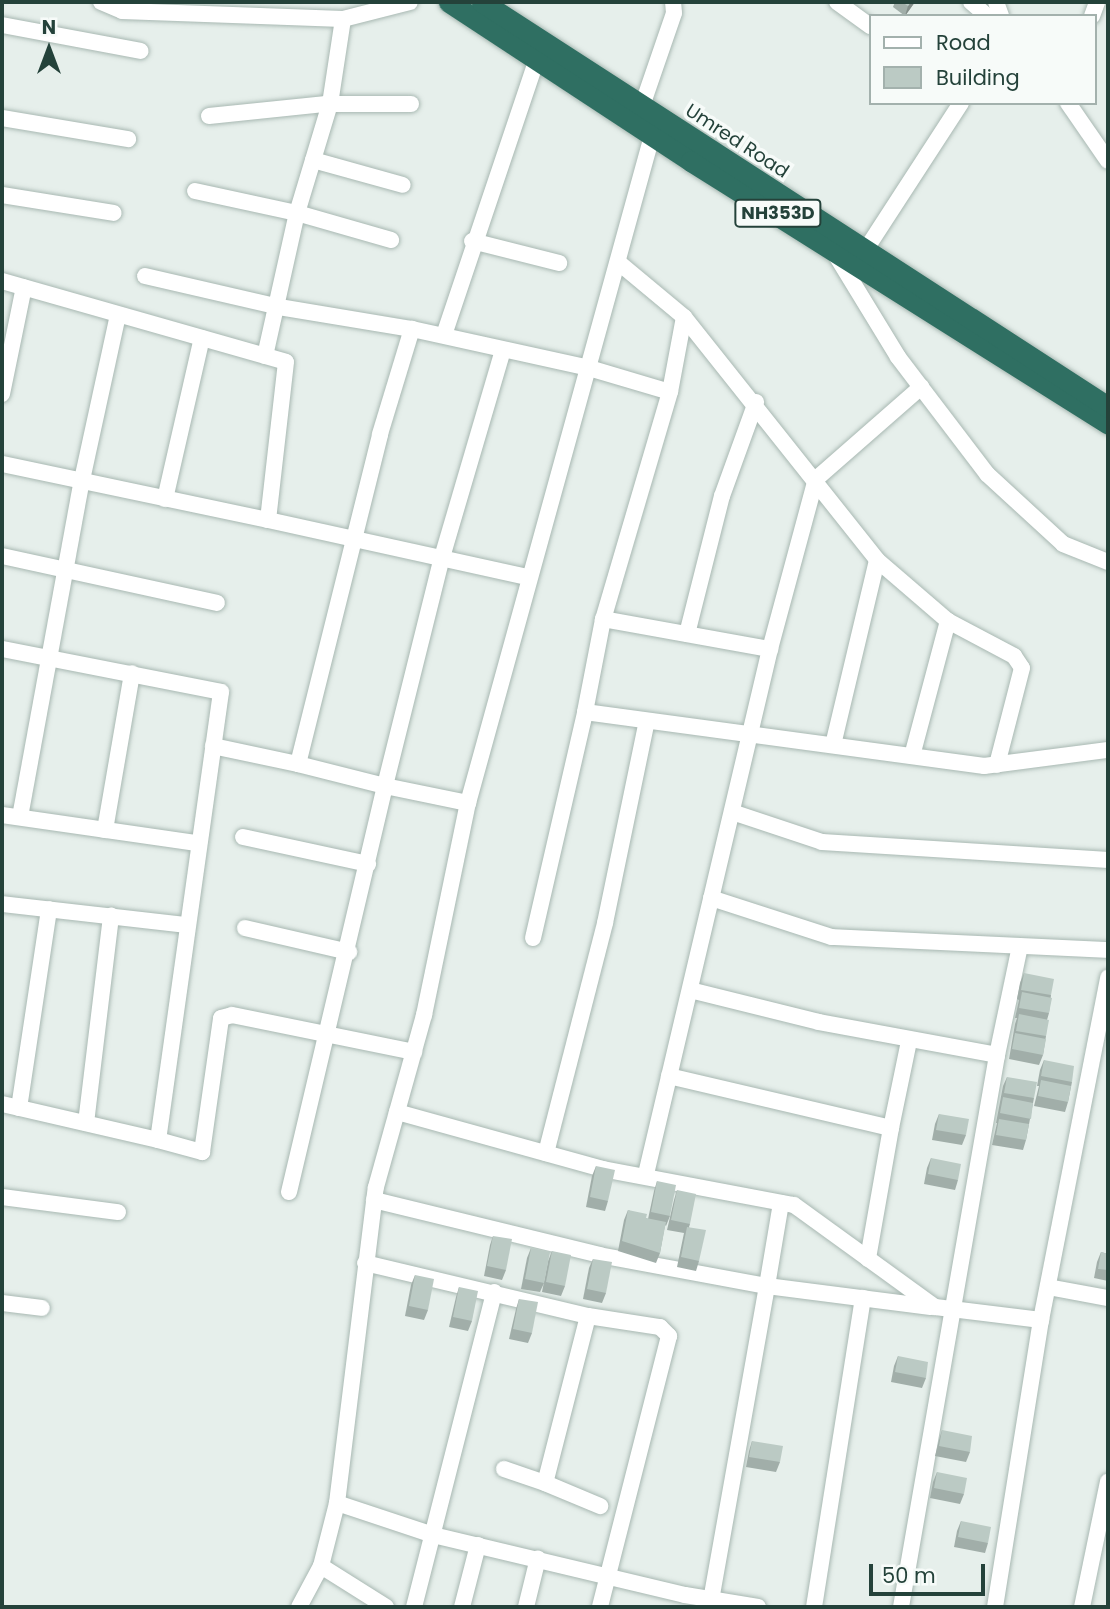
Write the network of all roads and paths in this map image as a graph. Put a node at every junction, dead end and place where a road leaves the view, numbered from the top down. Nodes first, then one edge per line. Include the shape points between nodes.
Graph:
1 (101, 2) edge
2 (218, 2) edge
3 (410, 2) edge
4 (449, 2) edge
5 (482, 2) edge
6 (673, 2) edge
7 (837, 2) edge
8 (971, 2) edge
9 (985, 14) edge
10 (239, 18) junction
11 (343, 19) junction
12 (2, 25) edge
13 (869, 25) edge
14 (142, 51) dead end
15 (537, 59) junction
16 (330, 104) junction
17 (411, 104) dead end
18 (960, 105) edge
19 (1069, 105) edge
20 (642, 106) junction
21 (209, 116) dead end
22 (2, 118) edge
23 (652, 136) junction
24 (128, 139) dead end
25 (313, 160) junction
26 (1108, 161) edge
27 (403, 185) dead end
28 (195, 191) dead end
29 (2, 195) edge
30 (114, 212) dead end
31 (297, 213) junction
32 (834, 239) junction
33 (391, 240) dead end
34 (472, 241) junction
35 (861, 257) junction
36 (618, 262) junction
37 (559, 263) dead end
38 (145, 276) dead end
39 (2, 281) edge
40 (24, 288) junction
41 (279, 307) junction
42 (118, 315) junction
43 (684, 317) junction
44 (412, 329) junction
45 (444, 335) junction
46 (202, 338) junction
47 (503, 350) junction
48 (265, 356) junction
49 (589, 368) junction
50 (921, 387) junction
51 (670, 392) junction
52 (2, 394) edge
53 (756, 402) junction
54 (1108, 407) edge
55 (1108, 425) edge
56 (2, 464) edge
57 (816, 479) junction
58 (82, 480) junction
59 (165, 499) junction
60 (268, 520) junction
61 (356, 539) junction
62 (2, 556) edge
63 (442, 558) junction
64 (877, 560) junction
65 (1108, 562) edge
66 (67, 569) junction
67 (528, 577) junction
68 (217, 603) dead end
69 (603, 619) junction
70 (948, 621) junction
71 (687, 634) junction
72 (2, 649) edge
73 (770, 649) junction
74 (50, 658) junction
75 (132, 673) junction
76 (585, 712) junction
77 (648, 721) junction
78 (750, 734) junction
79 (833, 745) junction
80 (213, 746) junction
81 (1108, 750) edge
82 (912, 756) junction
83 (298, 764) junction
84 (997, 765) junction
85 (386, 786) junction
86 (468, 803) junction
87 (732, 812) junction
88 (2, 815) edge
89 (20, 817) junction
90 (106, 830) junction
91 (243, 837) dead end
92 (197, 843) junction
93 (1108, 860) edge
94 (368, 864) junction
95 (711, 898) junction
96 (2, 904) edge
97 (49, 909) junction
98 (111, 916) junction
99 (186, 925) junction
100 (245, 928) dead end
101 (533, 938) dead end
102 (1020, 946) junction
103 (1108, 950) edge
104 (349, 952) junction
105 (1108, 976) edge
106 (690, 990) junction
107 (328, 1032) junction
108 (909, 1041) junction
109 (414, 1052) junction
110 (997, 1055) junction
111 (669, 1076) junction
112 (2, 1104) edge
113 (19, 1108) junction
114 (397, 1112) junction
115 (86, 1123) junction
116 (891, 1128) junction
117 (158, 1140) junction
118 (546, 1153) junction
119 (646, 1174) junction
120 (289, 1192) dead end
121 (2, 1197) edge
122 (374, 1200) junction
123 (781, 1203) junction
124 (118, 1212) dead end
125 (868, 1259) junction
126 (365, 1263) junction
127 (767, 1286) junction
128 (1048, 1287) junction
129 (494, 1293) junction
130 (863, 1298) junction
131 (1108, 1298) edge
132 (2, 1303) edge
133 (935, 1307) junction
134 (42, 1308) dead end
135 (954, 1309) junction
136 (588, 1315) junction
137 (1041, 1320) junction
138 (504, 1469) dead end
139 (1108, 1482) edge
140 (545, 1483) junction
141 (337, 1503) junction
142 (600, 1506) dead end
143 (433, 1535) junction
144 (478, 1545) junction
145 (1101, 1556) edge
146 (538, 1558) junction
147 (321, 1566) junction
148 (609, 1576) junction
149 (701, 1601) edge
150 (299, 1607) edge
151 (386, 1607) edge
152 (414, 1607) edge
153 (462, 1607) edge
154 (526, 1607) edge
155 (600, 1607) edge
156 (758, 1607) edge
157 (814, 1607) edge
158 (901, 1607) edge
159 (995, 1607) edge
160 (1082, 1607) edge

1 - 10 street via 122,11
2 - 10 street
3 - 11 street
4 - 15 highway, NH353D
5 - 20 highway, Umred Road / NH353D
6 - 20 street via 674,13
7 - 13 street
8 - 9 street
10 - 11 street
11 - 16 street
12 - 14 street
15 - 23 highway, NH353D
15 - 34 street
16 - 17 street
16 - 21 street
16 - 25 street
18 - 35 street
19 - 26 street
20 - 32 highway, Umred Road / NH353D
22 - 24 street
23 - 32 highway, NH353D
23 - 36 street
25 - 27 street
25 - 31 street
28 - 31 street
29 - 30 street
31 - 33 street
31 - 41 street
32 - 35 highway, NH353D
32 - 50 street
34 - 37 street
34 - 45 street
35 - 54 highway, NH353D
35 - 55 highway, NH353D
36 - 43 street
36 - 49 street
38 - 41 street
39 - 40 street
40 - 42 street
40 - 52 street
41 - 44 street
41 - 48 street
42 - 46 street
42 - 58 street
43 - 51 street
43 - 53 street
44 - 45 street
44 - 61 street via 380,434
45 - 47 street
46 - 48 street
46 - 59 street
47 - 49 street
47 - 63 street
48 - 60 street via 286,362
49 - 51 street
49 - 67 street
50 - 57 street
50 - 65 street via 987,474 1063,544
51 - 69 street
53 - 57 street
53 - 71 street via 722,496
56 - 58 street
57 - 64 street
57 - 73 street
58 - 59 street
58 - 66 street
59 - 60 street
60 - 61 street
61 - 63 street
61 - 83 street
62 - 66 street
63 - 67 street
63 - 85 street
64 - 70 street
64 - 79 street
66 - 68 street
66 - 74 street
67 - 86 street
69 - 71 street
69 - 76 street
70 - 82 street
70 - 84 street via 1014,656 1022,667
71 - 73 street
72 - 74 street
73 - 78 street
74 - 75 street
74 - 89 street
75 - 80 street via 221,692
75 - 90 street
76 - 77 street
76 - 101 street
77 - 78 street
77 - 118 street via 606,923
78 - 79 street
78 - 87 street
79 - 82 street
80 - 83 street
80 - 92 street
81 - 84 street
82 - 84 street
83 - 85 street
85 - 86 street
85 - 94 street
86 - 109 street
87 - 93 street via 822,842
87 - 95 street
88 - 89 street
89 - 90 street
90 - 92 street
91 - 94 street
92 - 99 street
94 - 104 street
95 - 102 street via 832,937
95 - 106 street
96 - 97 street
97 - 98 street
97 - 113 street
98 - 99 street
98 - 115 street
99 - 117 street
100 - 104 street
102 - 103 street
102 - 110 street
104 - 107 street
105 - 128 street
106 - 108 street
106 - 111 street
107 - 109 street
107 - 117 street via 232,1014 220,1018 202,1153
107 - 120 street
108 - 110 street
108 - 116 street
109 - 114 street
110 - 135 street
111 - 116 street
111 - 119 street
112 - 113 street
113 - 115 street
114 - 118 street
114 - 122 street
115 - 117 street
116 - 125 street
118 - 119 street via 603,1169
119 - 123 street
121 - 124 street
122 - 126 street
122 - 127 street via 599,1255
123 - 125 street via 794,1205
123 - 127 street
125 - 133 street
126 - 129 street
126 - 141 street
127 - 130 street
127 - 149 street
128 - 131 street
128 - 137 street
129 - 136 street
129 - 143 street
130 - 133 street
130 - 157 street
132 - 134 street
133 - 135 street
135 - 137 street
135 - 158 street
136 - 140 street
136 - 148 street via 660,1327 669,1336
137 - 159 street
138 - 140 street
139 - 145 street
140 - 142 street
141 - 143 street
141 - 147 street
143 - 144 street
143 - 152 street
144 - 146 street
144 - 153 street
145 - 160 street
146 - 148 street
146 - 154 street
147 - 150 street
147 - 151 street
148 - 149 street
148 - 155 street
149 - 156 street

